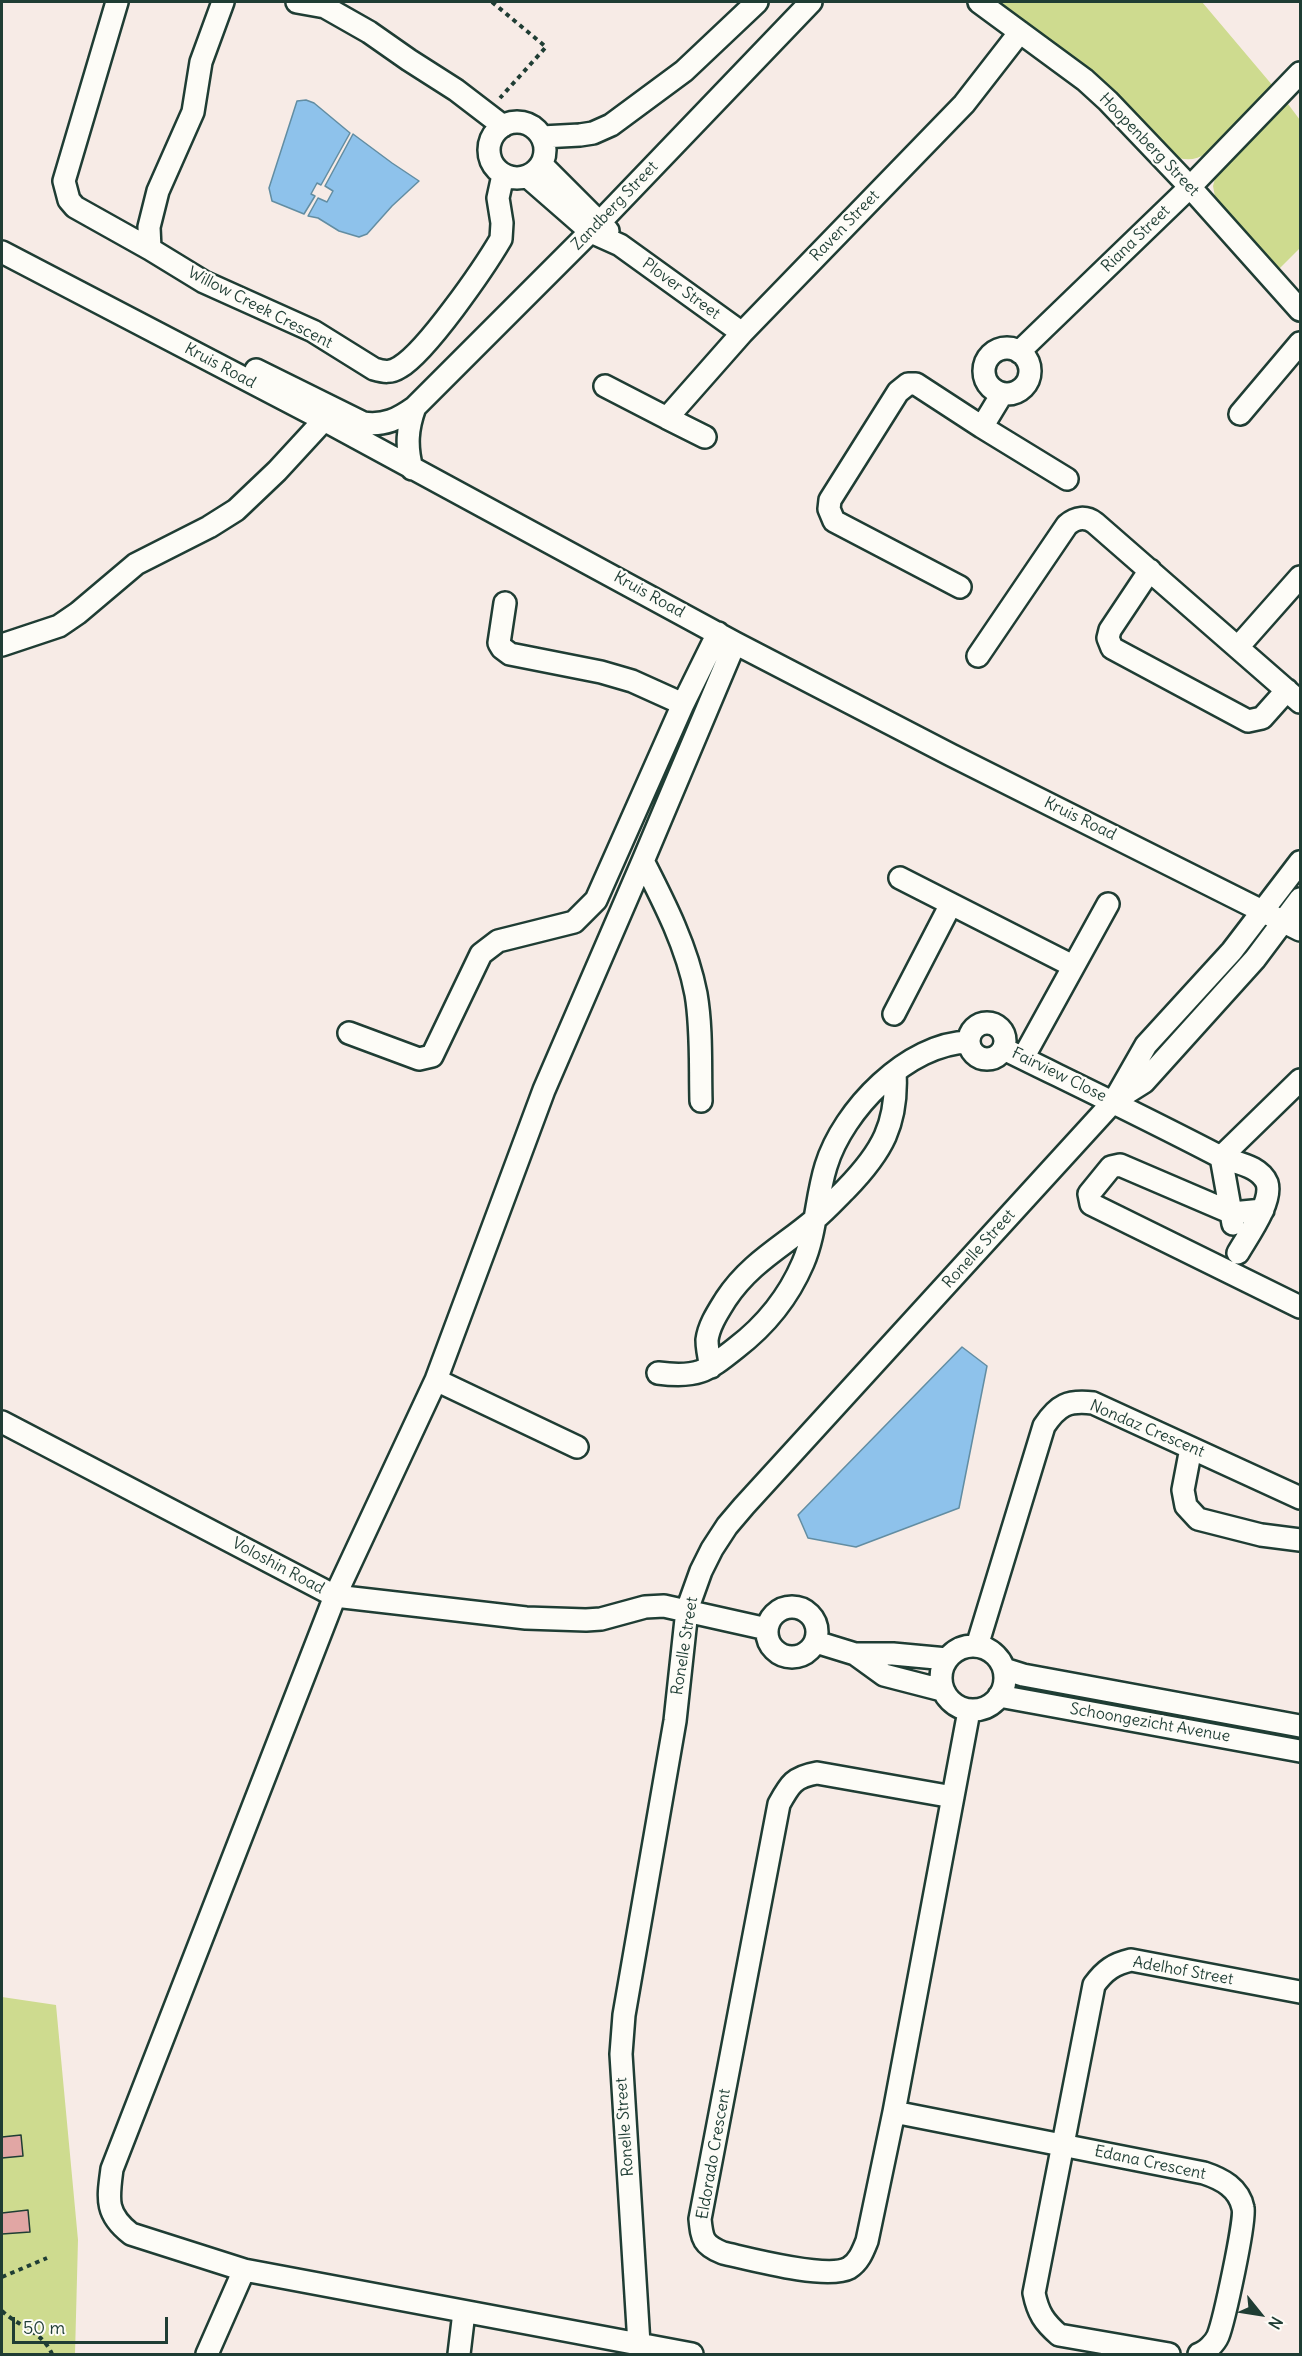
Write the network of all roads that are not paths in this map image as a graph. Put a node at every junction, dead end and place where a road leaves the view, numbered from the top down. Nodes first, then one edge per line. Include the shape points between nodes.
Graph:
1 (117, 2) edge
2 (223, 2) edge
3 (297, 2) edge
4 (757, 2) edge
5 (811, 2) edge
6 (979, 2) edge
7 (1020, 32) junction
8 (1300, 73) edge
9 (495, 119) junction
10 (542, 137) junction
11 (535, 171) junction
12 (503, 176) junction
13 (1190, 187) junction
14 (596, 227) junction
15 (150, 249) junction
16 (2, 252) edge
17 (1300, 310) edge
18 (742, 333) junction
19 (160, 335) junction
20 (1300, 343) edge
21 (1019, 352) junction
22 (605, 386) dead end
23 (1002, 394) junction
24 (415, 407) junction
25 (1240, 414) dead end
26 (667, 418) junction
27 (324, 420) junction
28 (982, 428) junction
29 (705, 437) dead end
30 (412, 469) junction
31 (1067, 479) dead end
32 (1150, 570) junction
33 (1300, 577) edge
34 (960, 587) dead end
35 (505, 603) dead end
36 (726, 638) junction
37 (2, 645) edge
38 (1238, 647) junction
39 (978, 656) dead end
40 (1294, 696) edge
41 (683, 704) junction
42 (643, 861) junction
43 (1300, 862) edge
44 (900, 878) dead end
45 (1300, 899) edge
46 (951, 904) junction
47 (1108, 904) dead end
48 (1263, 910) junction
49 (1292, 925) edge
50 (1073, 966) junction
51 (894, 1014) dead end
52 (349, 1033) dead end
53 (1013, 1053) junction
54 (895, 1072) junction
55 (1300, 1080) edge
56 (701, 1101) dead end
57 (1114, 1101) junction
58 (1221, 1157) junction
59 (1263, 1210) junction
60 (1232, 1214) junction
61 (814, 1220) junction
62 (1238, 1253) junction
63 (1228, 1273) junction
64 (1300, 1307) edge
65 (711, 1367) junction
66 (658, 1373) dead end
67 (436, 1380) junction
68 (2, 1422) edge
69 (577, 1447) dead end
70 (1191, 1448) junction
71 (1300, 1498) edge
72 (1300, 1540) edge
73 (335, 1596) junction
74 (687, 1610) junction
75 (767, 1629) junction
76 (816, 1642) junction
77 (977, 1646) junction
78 (855, 1654) junction
79 (947, 1659) junction
80 (1004, 1669) junction
81 (942, 1690) junction
82 (999, 1696) junction
83 (969, 1711) junction
84 (1300, 1726) edge
85 (1300, 1751) edge
86 (953, 1797) junction
87 (1300, 1992) edge
88 (894, 2112) junction
89 (1062, 2145) junction
90 (244, 2270) junction
91 (464, 2312) junction
92 (639, 2344) junction
93 (207, 2355) edge
94 (459, 2355) edge
95 (692, 2355) edge
96 (1169, 2355) edge
97 (1198, 2355) edge

1 - 15 street, Willow Creek Crescent via 64,181 75,207
2 - 15 street via 201,62 194,112 158,191 149,227
3 - 9 street via 339,14
4 - 10 street via 684,71 611,125 593,133
5 - 14 street, Zandberg Street
6 - 7 street, Hoopenberg Street
7 - 13 street, Hoopenberg Street via 1086,80
7 - 18 street, Raven Street via 964,104
8 - 13 street, Riana Street
9 - 10 street via 523,122 533,126
9 - 12 street via 489,155
10 - 11 street via 546,155
11 - 12 street via 514,179
11 - 14 street
12 - 15 street, Willow Creek Crescent via 498,198 501,240 427,342 393,371 374,369 313,331 204,282
13 - 17 street, Hoopenberg Street
13 - 21 street, Riana Street
14 - 18 street, Plover Street
14 - 24 street, Zandberg Street
16 - 19 street, Kruis Road
18 - 26 street, Raven Street
19 - 24 street, Zandberg Street via 266,374 363,423 388,423
19 - 27 street, Kruis Road
20 - 25 street
21 - 23 street via 1029,364 1028,380 1018,392
21 - 23 street via 996,351 986,363 985,379 994,391
22 - 26 street
23 - 28 street
24 - 30 street via 407,442
26 - 29 street
27 - 30 street, Kruis Road
27 - 37 street via 237,510 136,564 59,626
28 - 31 street
28 - 34 street via 916,384 903,386 830,500 834,521
30 - 36 street, Kruis Road
32 - 38 street
32 - 39 street via 1091,520 1076,519 1067,525
32 - 40 street via 1110,630 1112,648 1248,721 1263,718
33 - 38 street
35 - 41 street via 499,643 510,654 601,672
36 - 41 street
36 - 42 street
36 - 48 street, Kruis Road
38 - 40 street
41 - 52 street via 596,900 582,916 574,922 489,946 481,954 432,1056 419,1059
42 - 56 street via 674,921 689,965 699,1026
42 - 67 street via 544,1090
43 - 48 street, Ronelle Street
44 - 46 street
45 - 49 street, Ronelle Street
46 - 50 street
46 - 51 street
47 - 50 street
48 - 49 street, Kruis Road
48 - 57 street, Ronelle Street via 1232,951 1146,1045
49 - 57 street, Ronelle Street via 1255,959 1144,1082
50 - 53 street
53 - 54 street via 984,1059 974,1053 969,1042 953,1042 917,1056
53 - 57 street, Fairview Close
54 - 61 street via 861,1106 841,1136 826,1165
54 - 61 street via 895,1108 881,1147 864,1170
55 - 58 street
57 - 58 street, Fairview Close
57 - 74 street, Ronelle Street via 727,1526 701,1571
58 - 59 street, Fairview Close via 1262,1175 1268,1190
58 - 60 street
59 - 60 street
59 - 62 street
60 - 62 street
60 - 63 street via 1120,1165 1111,1167 1089,1194 1091,1204
61 - 65 street via 809,1248 787,1295 754,1334
61 - 65 street via 760,1260 733,1289 709,1330
62 - 63 street
63 - 64 street
65 - 66 street via 683,1377
67 - 69 street
67 - 73 street
68 - 73 street, Voloshin Road
70 - 71 street, Nondaz Crescent
70 - 72 street via 1183,1490 1186,1506 1198,1519
70 - 77 street, Nondaz Crescent via 1093,1403 1065,1404 1052,1414 1044,1426
73 - 74 street, Voloshin Road via 526,1618 601,1619 645,1606
73 - 90 street via 112,2169 108,2198 118,2224 131,2234
74 - 75 street
74 - 92 street, Ronelle Street via 675,1721 624,2015 621,2054
75 - 76 street via 771,1646 785,1656 802,1656
75 - 76 street via 780,1610 803,1609 814,1620
76 - 78 street
77 - 79 street via 960,1648
77 - 80 street via 992,1651
78 - 79 street
78 - 81 street via 884,1675
79 - 81 street via 940,1674
80 - 82 street
80 - 84 street, Schoongezicht Avenue
81 - 83 street via 950,1702
82 - 83 street via 989,1706
82 - 85 street, Schoongezicht Avenue
83 - 86 street, Eldorado Crescent
86 - 88 street, Eldorado Crescent
86 - 88 street, Eldorado Crescent via 817,1773 800,1776 788,1788 779,1804 700,2218 702,2238 712,2249 723,2253 810,2270 836,2272 850,2267 861,2257 867,2241
87 - 89 street, Adelhof Street via 1131,1959 1116,1963 1094,1985
88 - 89 street, Edana Crescent
89 - 96 street via 1034,2293 1037,2312 1059,2335
89 - 97 street, Edana Crescent via 1204,2173 1222,2178 1237,2193 1244,2210 1224,2317 1217,2339
90 - 91 street
90 - 93 street
91 - 92 street
91 - 94 street
92 - 95 street

